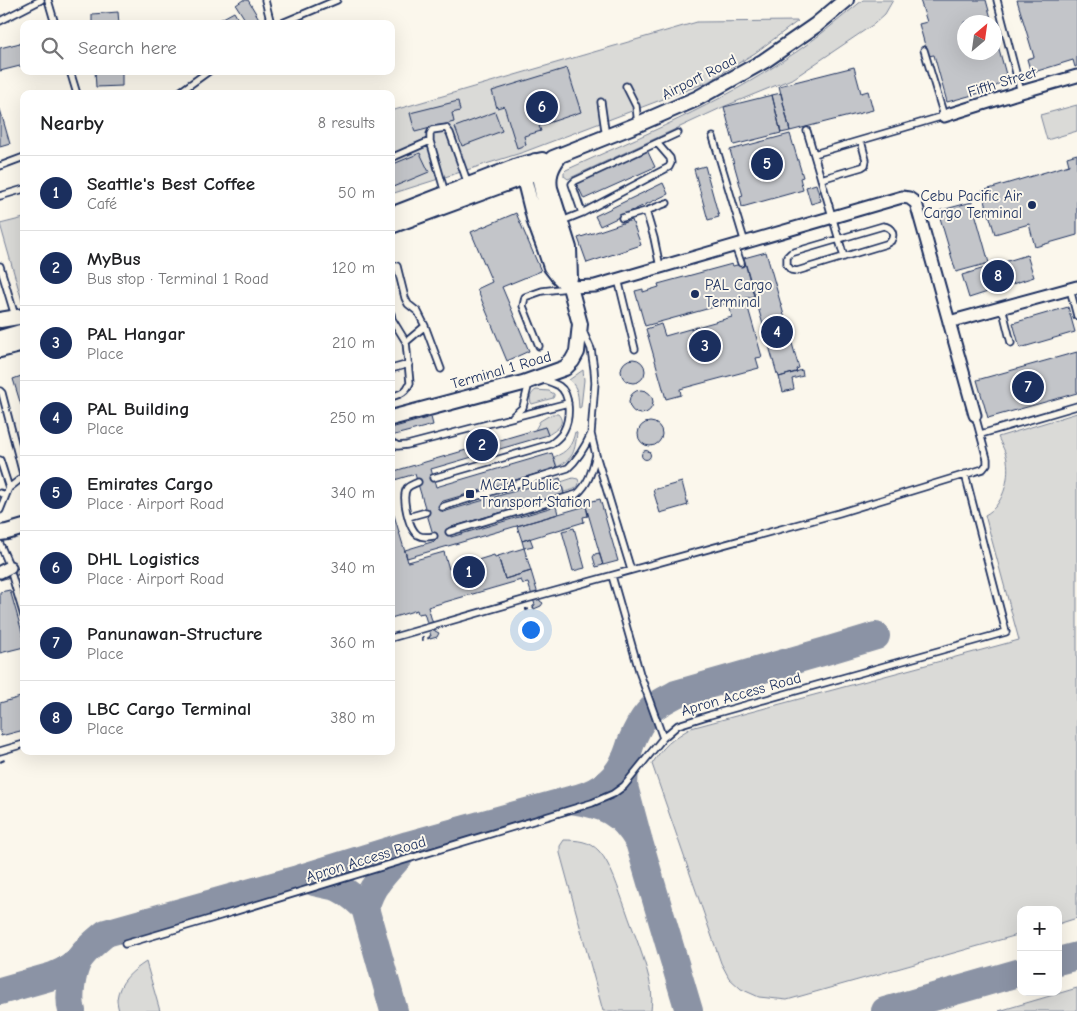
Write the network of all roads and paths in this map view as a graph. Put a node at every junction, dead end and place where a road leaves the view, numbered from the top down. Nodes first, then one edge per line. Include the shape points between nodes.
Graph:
1 (41, 0) edge
2 (48, 0) edge
3 (265, 0) edge
4 (337, 0) edge
5 (846, 0) edge
6 (997, 0) edge
7 (54, 20) edge
8 (270, 20) edge
9 (290, 20) edge
10 (0, 21) edge
11 (924, 50) dead end
12 (71, 75) edge
13 (203, 75) edge
14 (1077, 76) edge
15 (626, 86) dead end
16 (76, 90) edge
17 (183, 90) edge
18 (1021, 92) junction
19 (600, 102) dead end
20 (940, 117) junction
21 (638, 124) junction
22 (807, 131) dead end
23 (678, 133) dead end
24 (606, 137) junction
25 (713, 137) dead end
26 (430, 141) junction
27 (861, 141) junction
28 (657, 142) junction
29 (814, 154) junction
30 (395, 156) edge
31 (556, 156) junction
32 (20, 158) edge
33 (0, 166) edge
34 (536, 166) junction
35 (522, 171) junction
36 (821, 179) junction
37 (468, 184) junction
38 (20, 190) edge
39 (445, 193) junction
40 (0, 196) edge
41 (667, 203) dead end
42 (646, 211) junction
43 (395, 213) edge
44 (582, 213) junction
45 (832, 217) junction
46 (622, 218) dead end
47 (560, 221) junction
48 (395, 224) edge
49 (839, 238) junction
50 (740, 244) junction
51 (844, 257) junction
52 (741, 262) dead end
53 (0, 266) edge
54 (397, 266) dead end
55 (660, 268) junction
56 (618, 279) junction
57 (570, 287) junction
58 (1074, 288) edge
59 (1002, 307) junction
60 (1077, 316) edge
61 (19, 317) edge
62 (0, 320) edge
63 (949, 322) junction
64 (395, 324) edge
65 (580, 324) junction
66 (425, 326) junction
67 (20, 332) edge
68 (0, 338) edge
69 (406, 342) junction
70 (1011, 343) dead end
71 (20, 345) edge
72 (539, 346) dead end
73 (636, 349) dead end
74 (0, 350) edge
75 (409, 364) junction
76 (395, 368) edge
77 (441, 369) dead end
78 (534, 379) junction
79 (0, 391) edge
80 (395, 395) edge
81 (568, 403) junction
82 (1077, 406) edge
83 (975, 415) joint
84 (513, 416) junction
85 (395, 417) edge
86 (591, 434) junction
87 (981, 434) junction
88 (395, 444) edge
89 (596, 455) junction
90 (0, 460) edge
91 (20, 462) edge
92 (964, 474) junction
93 (433, 478) dead end
94 (20, 480) edge
95 (418, 482) dead end
96 (9, 488) junction
97 (3, 494) edge
98 (442, 507) dead end
99 (0, 510) edge
100 (426, 512) dead end
101 (408, 517) junction
102 (20, 528) edge
103 (449, 532) dead end
104 (0, 533) edge
105 (434, 536) dead end
106 (0, 544) edge
107 (631, 570) junction
108 (8, 571) edge
109 (612, 576) junction
110 (20, 605) edge
111 (395, 637) edge
112 (662, 738) junction
113 (20, 745) edge
114 (0, 750) edge
115 (7, 759) dead end
116 (0, 762) edge
117 (125, 944) dead end

1 - 10 lane
2 - 7 lane
3 - 8 lane
4 - 9 lane
5 - 21 street, Airport Road via 764,62 696,99
6 - 18 lane
11 - 20 lane
12 - 16 lane
13 - 17 lane
14 - 18 street, Fifth Street
15 - 21 lane via 636,106
18 - 20 street, Fifth Street
19 - 24 lane
20 - 27 lane
21 - 24 street, Airport Road
22 - 29 lane
23 - 28 lane
24 - 31 street, Airport Road
25 - 50 lane
26 - 30 lane
26 - 37 lane via 432,130 446,128
26 - 39 lane
27 - 29 lane
27 - 36 lane via 866,160 862,168
28 - 44 lane via 575,181 572,184
28 - 44 lane via 670,158 669,167
29 - 36 lane
31 - 34 street, Airport Road
31 - 47 street, Terminal 1 Road via 548,180
32 - 33 lane
34 - 35 street, Airport Road
34 - 57 street, Terminal 1 Road via 555,245
35 - 37 street, Airport Road
35 - 48 street, Airport Road
35 - 57 street, Terminal 1 Road via 551,267
36 - 45 lane
37 - 39 street, Airport Road
38 - 40 lane
39 - 43 street, Airport Road
41 - 42 lane
42 - 46 lane
42 - 55 lane
44 - 47 lane
45 - 49 lane
45 - 50 street
45 - 63 street via 902,197 916,204
47 - 57 street, Terminal 1 Road via 569,248
49 - 51 lane
49 - 51 lane via 883,226 892,232 889,243
49 - 51 lane via 791,253 786,259 787,265 797,271
50 - 52 lane
50 - 55 street
53 - 61 lane
54 - 66 lane via 405,298
55 - 56 street
56 - 57 street via 595,286
56 - 73 lane
57 - 65 street, Terminal 1 Road
57 - 72 lane via 526,297 523,306
58 - 59 street
58 - 60 lane
59 - 63 street
59 - 70 lane
61 - 62 street
63 - 83 street
64 - 69 lane
65 - 78 street, Terminal 1 Road via 577,352 572,361 565,368
65 - 86 lane via 591,349 594,369
66 - 69 lane
66 - 77 lane
67 - 68 street
69 - 75 lane
71 - 74 street
75 - 76 lane
75 - 80 lane via 408,389
78 - 81 lane via 559,386
78 - 84 lane via 522,406
78 - 85 street, Terminal 1 Road
79 - 91 lane
81 - 84 lane
81 - 93 lane via 565,430 551,444
82 - 87 lane
83 - 87 lane
84 - 88 lane via 407,445
86 - 89 lane
86 - 98 lane via 582,452 568,468
87 - 92 lane via 987,464
89 - 103 lane via 589,478 577,494
89 - 107 lane
90 - 96 lane
92 - 107 lane
92 - 112 lane, Apron Access Road via 1006,632 710,715 678,725
94 - 96 lane
95 - 101 lane via 410,485 405,494
96 - 97 lane
97 - 99 lane
100 - 101 lane
101 - 105 lane via 416,534
102 - 104 street
106 - 108 lane
107 - 109 lane
108 - 110 lane
109 - 111 lane
109 - 112 lane
112 - 117 lane, Apron Access Road via 624,786 592,803
113 - 114 lane
115 - 116 path

